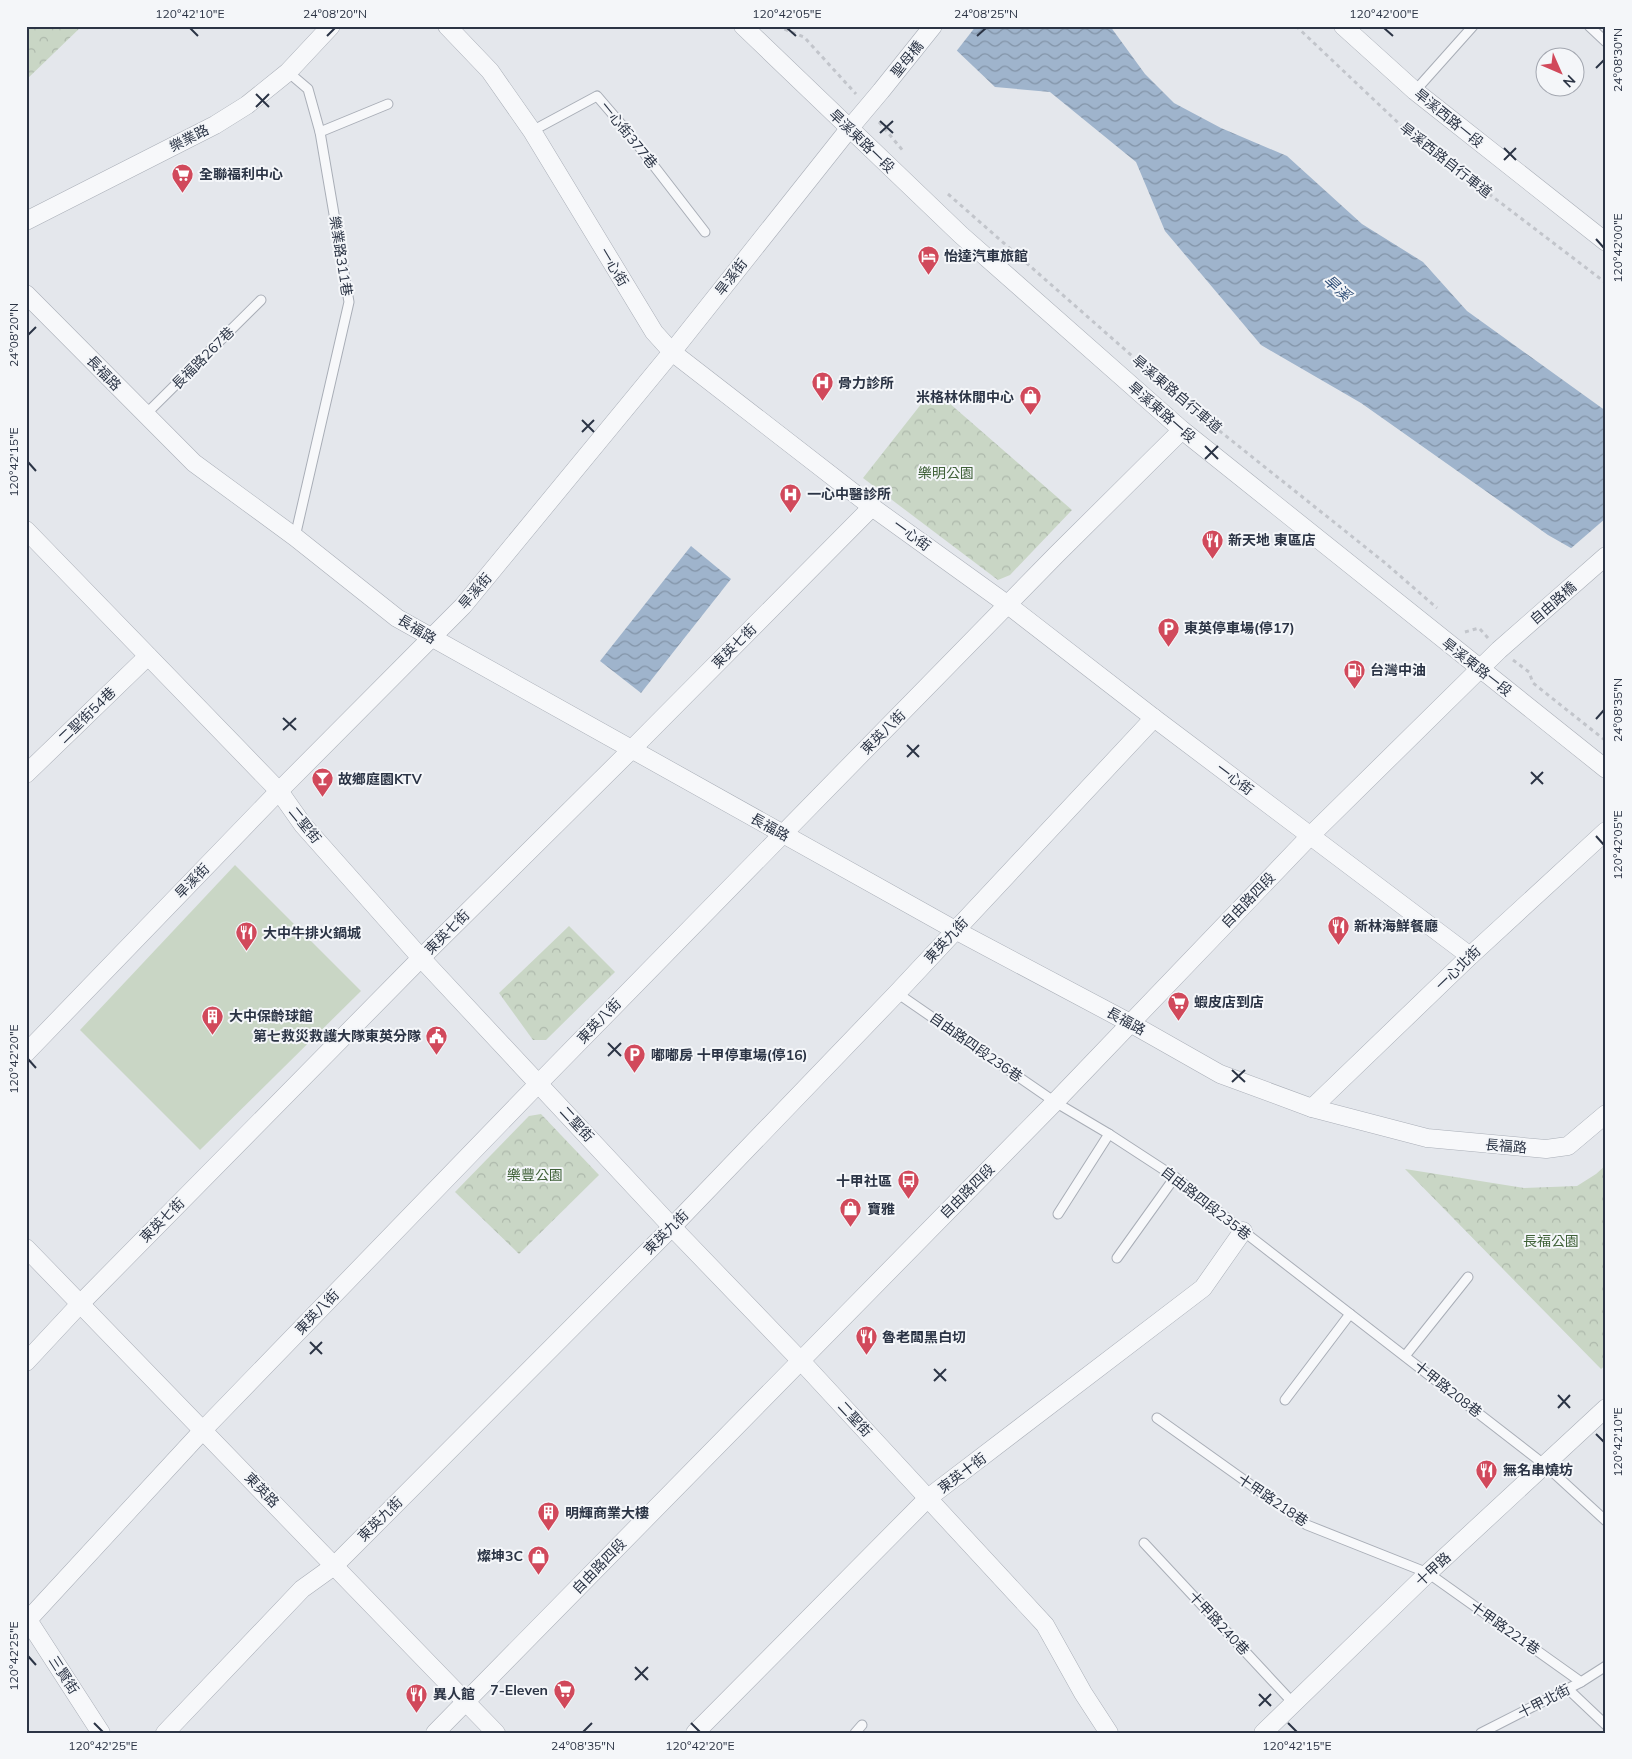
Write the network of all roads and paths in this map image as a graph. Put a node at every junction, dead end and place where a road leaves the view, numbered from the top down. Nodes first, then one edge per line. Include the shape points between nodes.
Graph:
1 (331, 26) edge
2 (447, 26) edge
3 (743, 26) edge
4 (776, 26) edge
5 (933, 26) edge
6 (1296, 26) edge
7 (1343, 26) edge
8 (1473, 26) edge
9 (1589, 26) edge
10 (1606, 42) edge
11 (288, 72) junction
12 (850, 87) dead end
13 (881, 91) joint
14 (1416, 92) junction
15 (388, 104) dead end
16 (849, 128) junction
17 (532, 131) junction
18 (320, 132) junction
19 (890, 134) dead end
20 (905, 154) dead end
21 (947, 193) dead end
22 (26, 221) edge
23 (705, 232) dead end
24 (1606, 242) edge
25 (1606, 283) edge
26 (26, 294) edge
27 (261, 300) dead end
28 (672, 352) junction
29 (145, 415) junction
30 (1182, 430) junction
31 (872, 507) junction
32 (26, 530) edge
33 (295, 536) junction
34 (1606, 556) edge
35 (1008, 605) junction
36 (1444, 613) dead end
37 (1459, 626) dead end
38 (1479, 628) dead end
39 (430, 637) junction
40 (1500, 650) joint
41 (148, 656) junction
42 (1480, 669) junction
43 (1529, 672) dead end
44 (1154, 718) junction
45 (1606, 741) edge
46 (631, 750) junction
47 (1606, 769) edge
48 (26, 774) edge
49 (279, 791) junction
50 (1606, 830) edge
51 (783, 833) junction
52 (1310, 836) junction
53 (954, 930) junction
54 (1470, 956) junction
55 (421, 958) junction
56 (897, 993) junction
57 (1130, 1023) junction
58 (26, 1052) edge
59 (539, 1082) junction
60 (1055, 1102) junction
61 (1312, 1108) junction
62 (1606, 1114) edge
63 (1109, 1134) junction
64 (1175, 1177) junction
65 (1058, 1214) dead end
66 (672, 1226) junction
67 (1243, 1231) junction
68 (26, 1248) edge
69 (1116, 1258) dead end
70 (1468, 1277) dead end
71 (80, 1304) junction
72 (1350, 1314) junction
73 (1404, 1356) junction
74 (801, 1360) junction
75 (26, 1362) edge
76 (1285, 1400) dead end
77 (1606, 1408) edge
78 (1157, 1418) dead end
79 (204, 1430) junction
80 (1545, 1465) junction
81 (928, 1498) junction
82 (1606, 1521) edge
83 (1144, 1543) dead end
84 (334, 1566) junction
85 (1428, 1573) junction
86 (27, 1620) edge
87 (1606, 1666) edge
88 (1581, 1682) junction
89 (1568, 1689) junction
90 (466, 1702) junction
91 (1294, 1704) junction
92 (862, 1725) dead end
93 (1606, 1725) edge
94 (101, 1733) edge
95 (164, 1733) edge
96 (435, 1733) edge
97 (496, 1733) edge
98 (695, 1733) edge
99 (855, 1733) edge
100 (1109, 1733) edge
101 (1263, 1733) edge
102 (1481, 1733) edge

1 - 11 street, 樂業路
2 - 17 street, 一心街 via 490,71
3 - 16 street, 旱溪東路一段
4 - 12 path via 804,37
5 - 13 street, 聖母橋
6 - 25 path, 旱溪西路自行車道 via 1409,133
7 - 14 street, 旱溪西路一段
8 - 14 lane
9 - 10 lane
11 - 18 lane, 樂業路311巷 via 308,89
11 - 22 street, 樂業路 via 215,125
13 - 16 street, 旱溪街
14 - 24 street, 旱溪西路一段
15 - 18 lane
16 - 28 street, 旱溪街
16 - 30 street, 旱溪東路一段 via 961,235
17 - 23 lane, 一心街377巷 via 597,96
17 - 28 street, 一心街 via 654,332
18 - 33 lane, 樂業路311巷 via 349,302
19 - 20 path
21 - 36 path, 旱溪東路自行車道 via 1197,413
26 - 29 street, 長福路
27 - 29 lane, 長福路267巷
28 - 31 street, 一心街
28 - 39 street, 旱溪街 via 463,606
29 - 33 street, 長福路 via 194,463
30 - 35 street, 東英八街
30 - 42 street, 旱溪東路一段
31 - 35 street, 一心街
31 - 46 street, 東英七街
32 - 41 street, 二聖街
33 - 39 street, 長福路 via 397,618
34 - 40 street, 自由路橋
35 - 44 street, 一心街
35 - 51 street, 東英八街
37 - 38 path via 1466,632
39 - 46 street, 長福路
39 - 49 street, 旱溪街
40 - 42 street, 自由路四段
41 - 48 street, 二聖街54巷
41 - 49 street, 二聖街
42 - 47 street, 旱溪東路一段
42 - 52 street, 自由路四段
43 - 45 path via 1533,683
44 - 52 street, 一心街
44 - 53 street, 東英九街
46 - 51 street, 長福路
46 - 55 street, 東英七街
49 - 55 street, 二聖街 via 303,825
49 - 58 street, 旱溪街
50 - 54 street, 一心北街
51 - 53 street, 長福路
51 - 59 street, 東英八街
52 - 54 street, 一心街
52 - 57 street, 自由路四段
53 - 56 street, 東英九街
53 - 57 street, 長福路
54 - 61 street, 一心北街
55 - 59 street, 二聖街
55 - 71 street, 東英七街
56 - 60 lane, 自由路四段236巷
56 - 66 street, 東英九街
57 - 60 street, 自由路四段
57 - 61 street, 長福路 via 1220,1074
59 - 66 street, 二聖街
59 - 79 street, 東英八街
60 - 63 lane, 自由路四段235巷
60 - 74 street, 自由路四段
61 - 62 street, 長福路 via 1428,1138 1546,1149 1568,1146
63 - 64 lane, 自由路四段235巷
63 - 65 lane
64 - 67 lane, 自由路四段235巷
64 - 69 lane
66 - 74 street, 二聖街
66 - 84 street, 東英九街
67 - 72 lane, 自由路四段235巷
67 - 81 street, 東英十街 via 1203,1288
68 - 71 street, 東英路
70 - 73 lane
71 - 75 street, 東英七街
71 - 79 street, 東英路
72 - 73 lane, 十甲路208巷
72 - 76 lane
73 - 80 lane, 十甲路208巷
74 - 81 street, 二聖街
74 - 90 street, 自由路四段
77 - 80 street, 十甲路
78 - 85 lane, 十甲路218巷 via 1307,1525
79 - 84 street, 東英路
79 - 86 street, 東英八街
80 - 82 lane, 十甲路208巷
80 - 85 street, 十甲路
81 - 98 street, 東英十街
81 - 100 street, 二聖街 via 1045,1625
83 - 91 lane, 十甲路240巷
84 - 90 street, 東英路
84 - 95 street, 東英九街 via 302,1589
85 - 88 lane, 十甲路221巷
85 - 91 street, 十甲路
86 - 94 street, 三賢街
87 - 88 lane, 十甲北街
88 - 89 lane, 十甲北街
89 - 93 lane
89 - 102 lane, 十甲北街
90 - 96 street, 自由路四段
90 - 97 street, 東英路
91 - 101 street, 十甲路
92 - 99 lane

